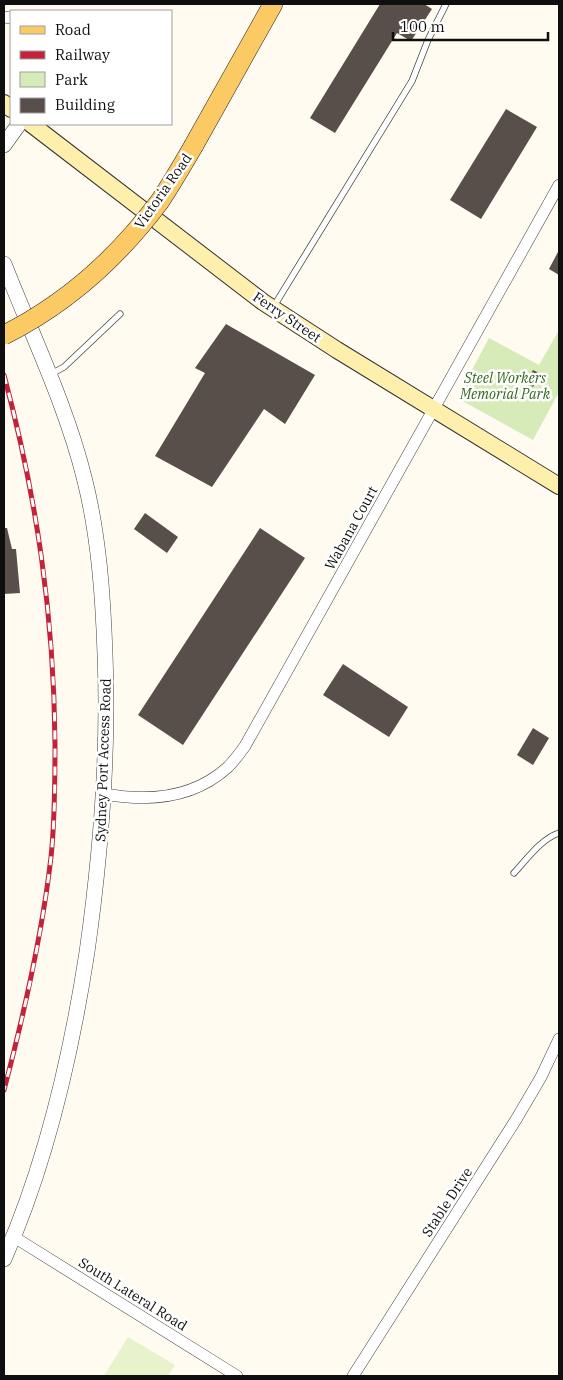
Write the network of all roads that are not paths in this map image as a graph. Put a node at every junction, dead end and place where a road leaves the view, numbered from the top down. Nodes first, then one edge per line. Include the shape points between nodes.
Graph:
1 (273, 4) edge
2 (446, 4) edge
3 (18, 125) edge
4 (32, 125) edge
5 (4, 145) edge
6 (559, 185) edge
7 (4, 264) edge
8 (273, 308) junction
9 (120, 314) dead end
10 (4, 335) edge
11 (49, 375) junction
12 (434, 408) junction
13 (559, 486) edge
14 (105, 794) junction
15 (559, 833) edge
16 (514, 873) dead end
17 (559, 1039) edge
18 (14, 1237) junction
19 (4, 1259) edge
20 (236, 1376) edge
21 (353, 1376) edge

1 - 10 main road, Victoria Road, bridge via 160,200 119,249 71,293
2 - 8 lane via 412,81
3 - 5 street
4 - 8 main road, Ferry Street
6 - 12 street, Wabana Court
7 - 11 street, Sydney Port Access Road
8 - 12 main road, Ferry Street
9 - 11 lane via 64,367
11 - 14 street, Sydney Port Access Road via 85,480 94,522 104,618
12 - 13 main road, Ferry Street
12 - 14 street, Wabana Court via 277,693 245,746 228,766 198,787 159,798
14 - 18 street, Sydney Port Access Road via 94,905 71,1044 47,1139
15 - 16 lane via 535,849
17 - 21 street, Stable Drive via 517,1118
18 - 19 street, Sydney Port Access Road
18 - 20 street, South Lateral Road

